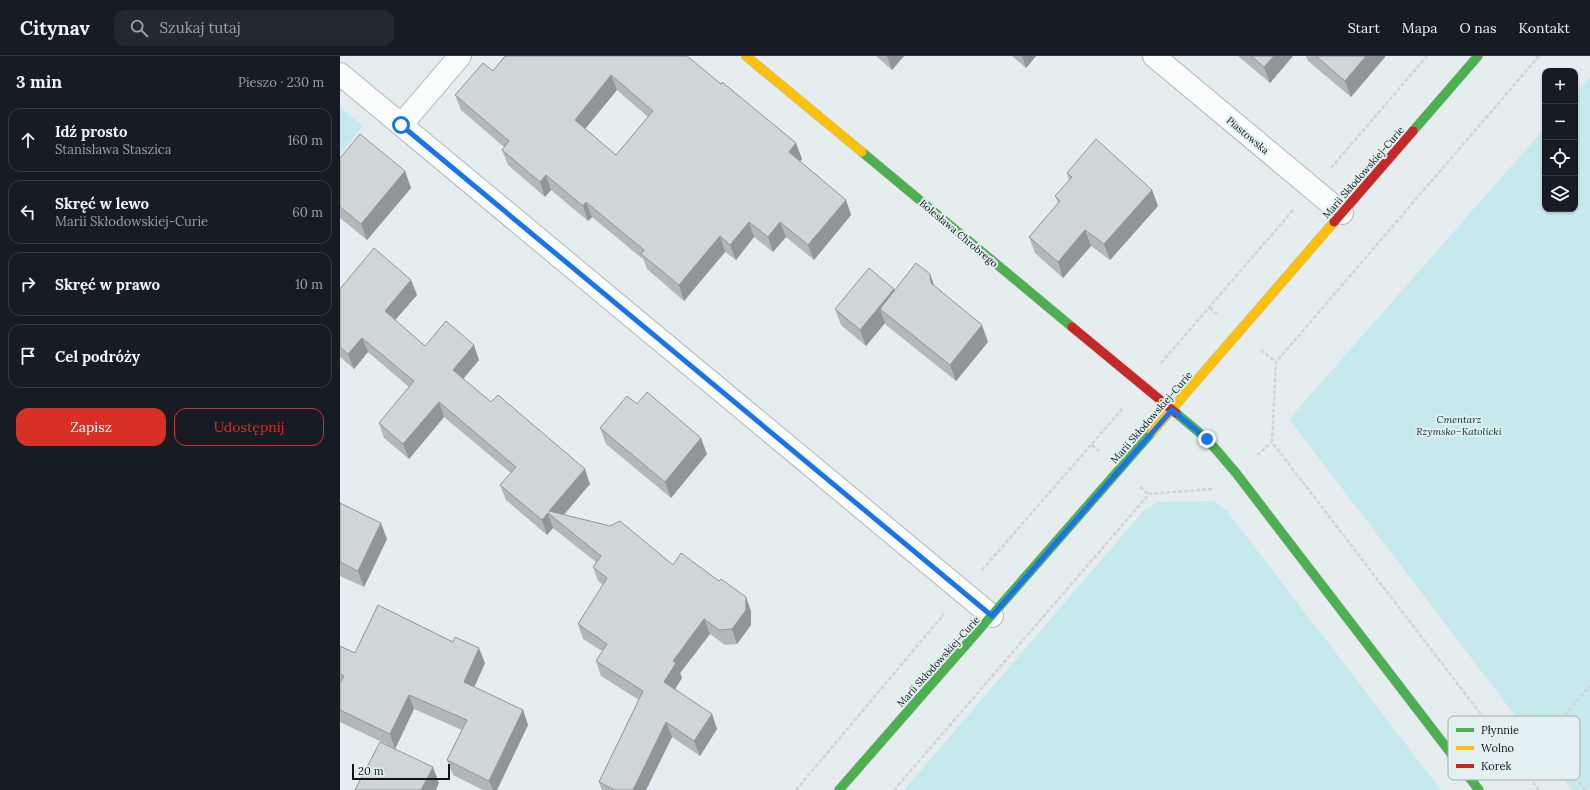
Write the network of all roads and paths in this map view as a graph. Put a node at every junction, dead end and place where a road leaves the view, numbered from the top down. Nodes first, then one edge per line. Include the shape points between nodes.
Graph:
1 (460, 56) edge
2 (746, 56) edge
3 (1154, 56) edge
4 (1427, 56) edge
5 (1478, 56) edge
6 (1539, 56) edge
7 (340, 74) edge
8 (401, 125) junction
9 (1330, 168) dead end
10 (1295, 208) dead end
11 (1342, 213) junction
12 (1143, 384) junction
13 (1172, 410) junction
14 (1218, 488) dead end
15 (977, 576) dead end
16 (946, 612) dead end
17 (992, 616) junction
18 (1590, 686) edge
19 (1482, 716) edge
20 (1564, 716) edge
21 (1448, 750) edge
22 (1471, 780) edge
23 (1531, 780) edge
24 (1577, 780) edge
25 (796, 790) edge
26 (838, 790) edge
27 (894, 790) edge
28 (1479, 790) edge
29 (1539, 790) edge
30 (1585, 790) edge

1 - 8 street
2 - 12 street, Bolesława Chrobrego
3 - 11 street, Piastowska
4 - 9 path
5 - 11 street, Marii Skłodowskiej-Curie
6 - 19 path via 1276,362 1272,442
7 - 8 street
8 - 17 street
10 - 12 path
11 - 13 street, Marii Skłodowskiej-Curie
12 - 13 street, Bolesława Chrobrego
12 - 15 path
13 - 17 street, Marii Skłodowskiej-Curie
13 - 21 street, Bolesława Chrobrego via 1207,439 1236,473
14 - 27 path via 1149,494
16 - 25 path
17 - 26 street, Marii Skłodowskiej-Curie
18 - 20 path
22 - 28 street, Bolesława Chrobrego
23 - 29 path
24 - 30 path

